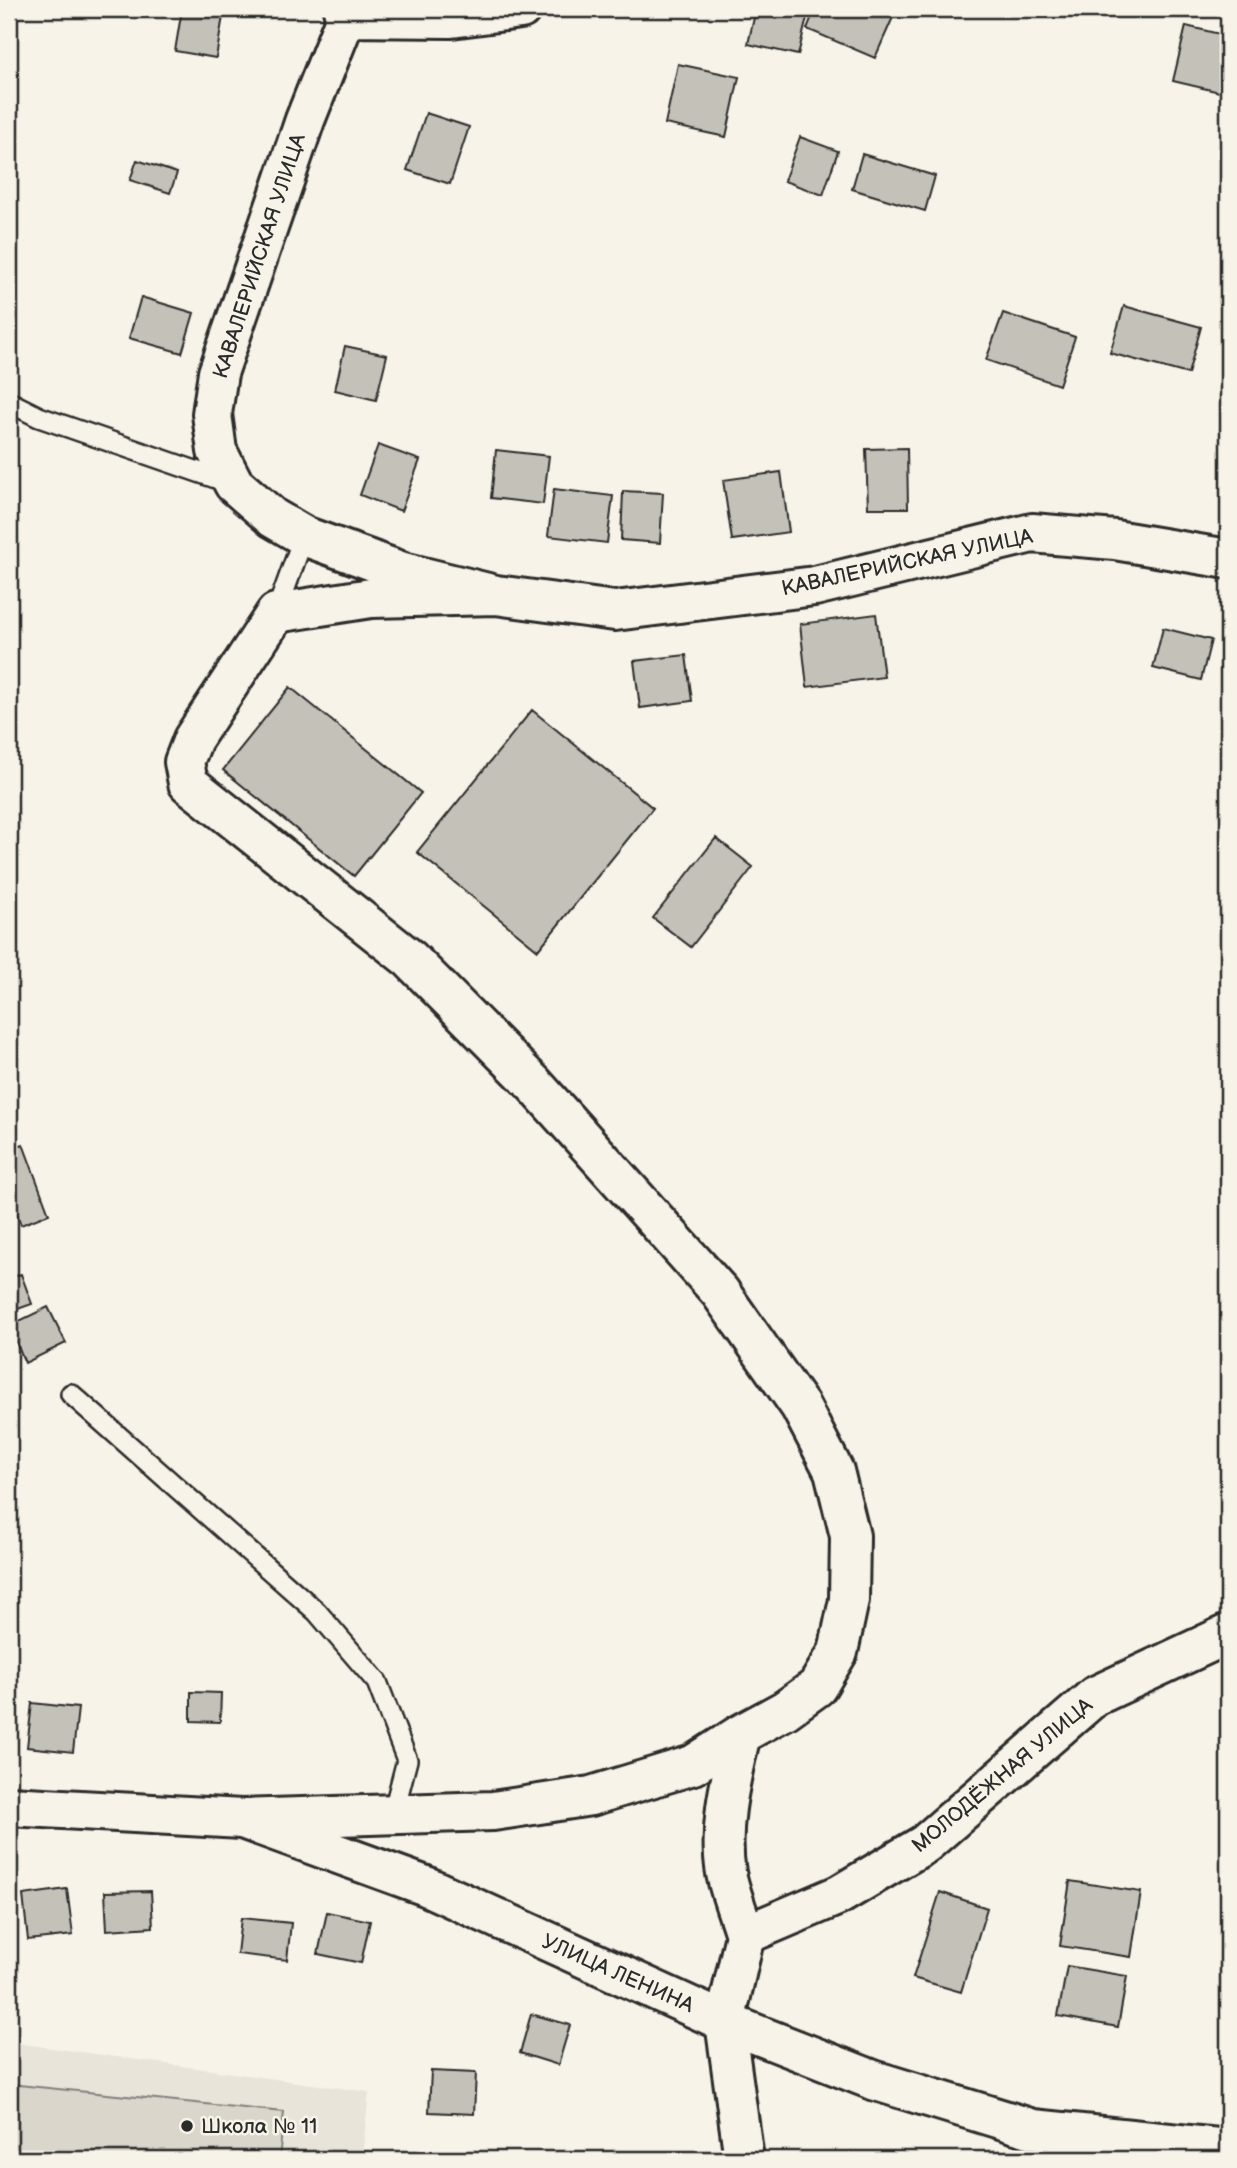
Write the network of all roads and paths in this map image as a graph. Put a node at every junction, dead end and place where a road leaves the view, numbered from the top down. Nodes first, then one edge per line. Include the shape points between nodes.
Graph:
1 (521, 9) edge
2 (344, 13) edge
3 (9, 402) edge
4 (234, 484) junction
5 (304, 536) junction
6 (1227, 555) edge
7 (496, 595) junction
8 (276, 613) junction
9 (71, 1394) dead end
10 (1228, 1634) edge
11 (741, 1734) junction
12 (9, 1806) edge
13 (393, 1814) junction
14 (242, 1819) junction
15 (745, 1935) junction
16 (725, 2022) junction
17 (1228, 2149) edge
18 (744, 2159) edge

1 - 2 street via 451,18
2 - 4 street, КАВАЛЕРИЙСКАЯ УЛИЦА via 218,373 212,414 217,451
3 - 4 lane via 39,417
4 - 5 street, КАВАЛЕРИЙСКАЯ УЛИЦА via 273,518
5 - 7 street, КАВАЛЕРИЙСКАЯ УЛИЦА via 402,572
5 - 8 lane
6 - 7 street, КАВАЛЕРИЙСКАЯ УЛИЦА via 1032,533 815,586 615,611
7 - 8 street via 371,598
8 - 11 street via 193,739 184,762 188,783 410,959 533,1083 720,1292 800,1406 834,1471 850,1536 849,1600 838,1651 817,1687
9 - 13 lane via 317,1612 377,1682 407,1760
10 - 15 street, МОЛОДЁЖНАЯ УЛИЦА via 1095,1696 925,1844 839,1895
11 - 13 street via 693,1765 591,1796 493,1811
11 - 15 street via 724,1828 726,1872
12 - 14 street, УЛИЦА ЛЕНИНА
13 - 14 street
14 - 16 street, УЛИЦА ЛЕНИНА via 426,1886
15 - 16 street
16 - 17 street, УЛИЦА ЛЕНИНА via 873,2080 1033,2129
16 - 18 street

